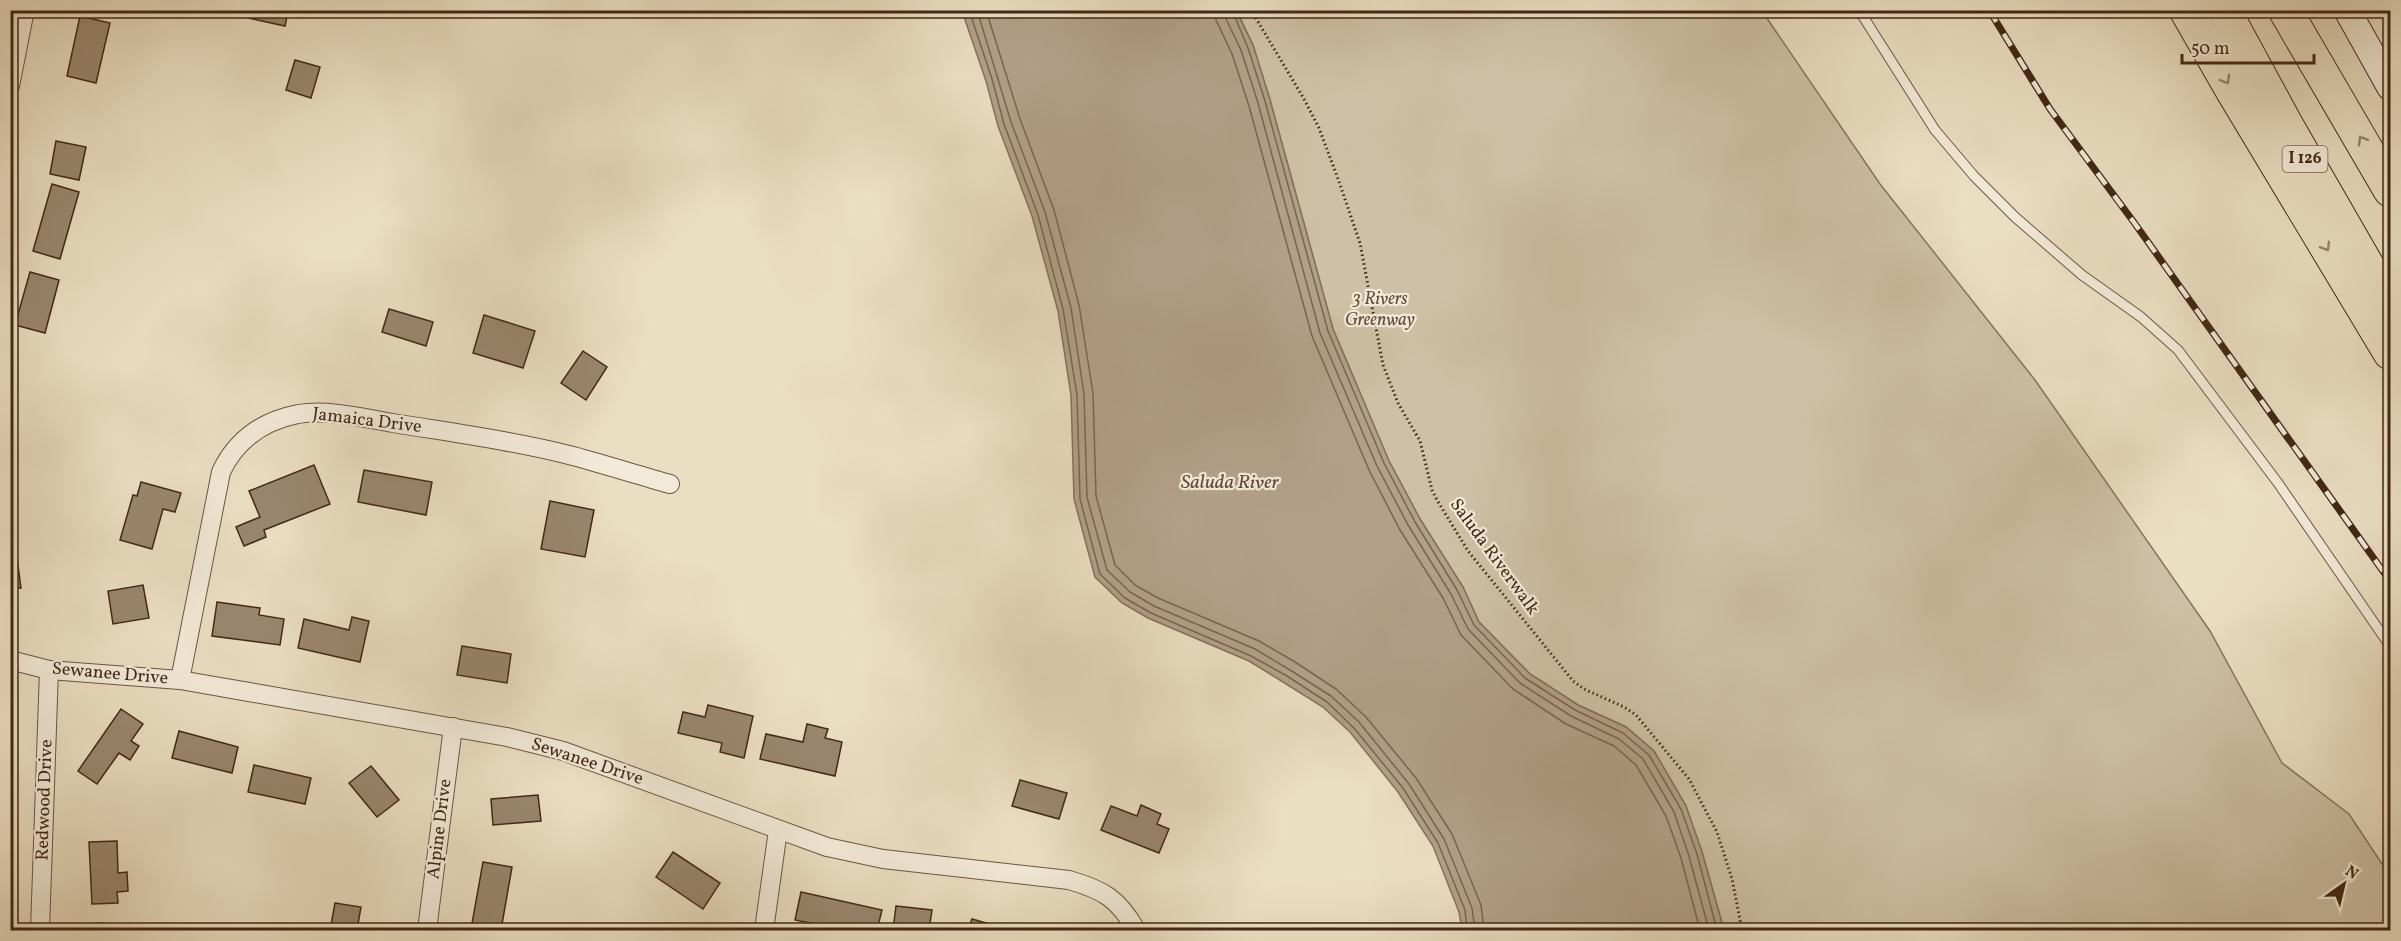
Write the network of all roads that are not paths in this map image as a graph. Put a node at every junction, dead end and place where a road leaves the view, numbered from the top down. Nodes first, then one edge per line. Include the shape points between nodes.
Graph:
1 (25, 10) edge
2 (1859, 10) edge
3 (2186, 10) edge
4 (2224, 10) edge
5 (2284, 10) edge
6 (2347, 10) edge
7 (10, 86) edge
8 (2391, 87) edge
9 (2391, 190) edge
10 (2391, 305) edge
11 (2391, 353) edge
12 (670, 484) dead end
13 (2391, 646) edge
14 (10, 660) edge
15 (49, 670) junction
16 (180, 680) junction
17 (453, 727) junction
18 (778, 830) junction
19 (40, 930) edge
20 (427, 930) edge
21 (764, 930) edge
22 (1136, 930) edge

1 - 7 street
2 - 13 lane via 1935,130 1974,176 2082,275 2141,317 2178,350
3 -> 11 highway
4 - 10 highway, I 126
9 -> 5 highway
6 - 8 street
12 - 16 street, Jamaica Drive via 572,456 482,437 328,413 277,420 239,443 221,472
14 - 15 street, Sewanee Drive
15 - 16 street, Sewanee Drive
15 - 19 street, Redwood Drive
16 - 17 street, Sewanee Drive
17 - 18 street, Sewanee Drive via 563,752
17 - 20 street, Alpine Drive
18 - 21 street
18 - 22 street, Sewanee Drive via 883,860 1096,888 1119,905

